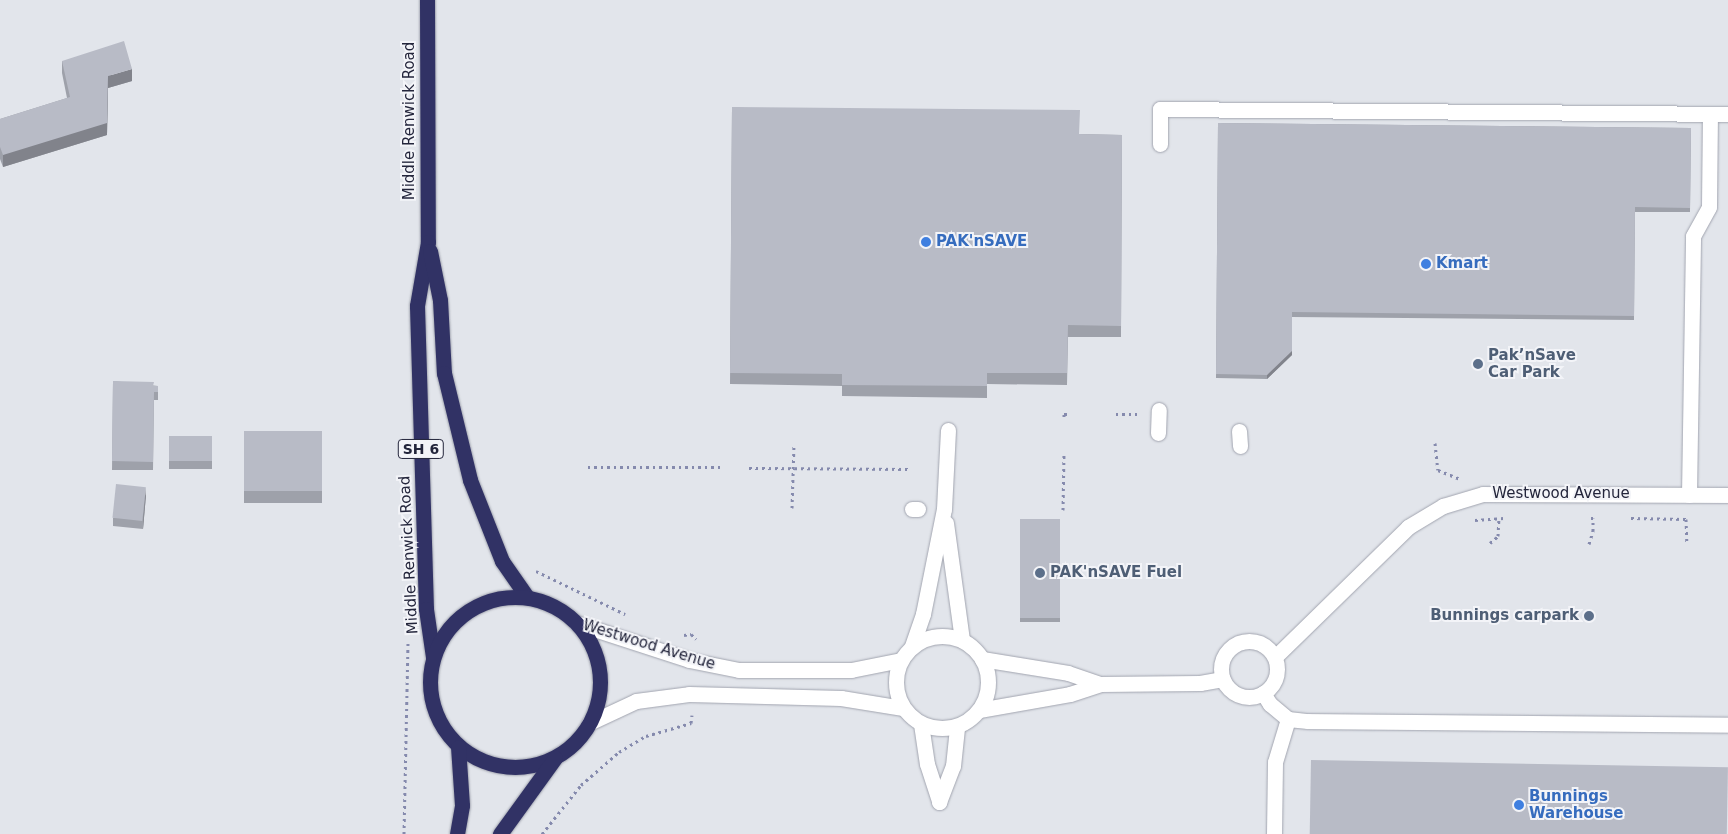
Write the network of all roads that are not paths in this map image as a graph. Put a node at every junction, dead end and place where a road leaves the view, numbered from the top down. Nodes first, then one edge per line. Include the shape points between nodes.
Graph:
1 (427, 0) edge
2 (1710, 114) junction
3 (1728, 114) edge
4 (1160, 144) dead end
5 (428, 242) junction
6 (1151, 412) road end
7 (948, 430) dead end
8 (1240, 431) dead end
9 (1158, 433) dead end
10 (1240, 446) dead end
11 (1689, 495) junction
12 (1728, 495) edge
13 (944, 509) junction
14 (528, 597) junction
15 (576, 623) junction
16 (962, 640) junction
17 (912, 646) junction
18 (433, 657) junction
19 (1275, 657) junction
20 (982, 658) junction
21 (901, 660) junction
22 (1223, 679) junction
23 (1100, 684) junction
24 (1264, 693) junction
25 (903, 708) junction
26 (979, 710) junction
27 (1288, 719) junction
28 (589, 723) junction
29 (921, 724) junction
30 (1728, 725) edge
31 (957, 726) junction
32 (458, 747) junction
33 (555, 758) junction
34 (457, 834) edge
35 (500, 834) edge
36 (1274, 834) edge

1 - 5 highway, Middle Renwick Road / SH 6
2 - 3 street
2 - 4 street via 1160,109
2 - 11 street via 1708,207 1693,236
5 - 14 highway, Middle Renwick Road / SH 6 via 440,300 446,383 470,480 502,561
5 - 18 highway, Middle Renwick Road / SH 6 via 417,306 426,609
6 - 9 street
7 - 13 street
8 - 10 street
11 - 12 street, Westwood Avenue
11 - 19 street, Westwood Avenue via 1483,494 1443,506 1408,527
13 - 16 street
13 - 17 street via 923,614
14 - 15 highway, SH 6 via 546,602
14 - 18 highway, SH 6 via 503,597 480,604 459,617 443,635
15 - 21 street, Westwood Avenue via 689,660 739,670 851,670
15 - 28 highway, SH 6 via 589,640 597,660 599,689
16 - 17 street via 945,635 928,638
16 - 20 street
17 - 21 street
18 - 32 highway, SH 6 via 430,690 436,713
19 - 22 street via 1261,644 1240,642 1231,647 1222,662
19 - 24 street via 1276,676
20 - 23 street via 1068,673
20 - 26 street via 988,685
21 - 25 street via 896,676 897,693
22 - 23 street via 1200,683
22 - 24 street via 1238,695 1248,697
23 - 26 street via 1070,694
24 - 27 street via 1270,704
25 - 28 street, Westwood Avenue via 841,698 690,694 636,701
25 - 29 street
26 - 31 street
27 - 30 street
27 - 36 street via 1275,762
28 - 33 highway, SH 6 via 575,743
29 - 31 street via 939,728
29 - 31 street via 927,764 939,802 953,766
32 - 33 highway, SH 6 via 480,760 505,767 531,766
32 - 34 highway, SH 6 via 462,805
33 - 35 highway, SH 6

